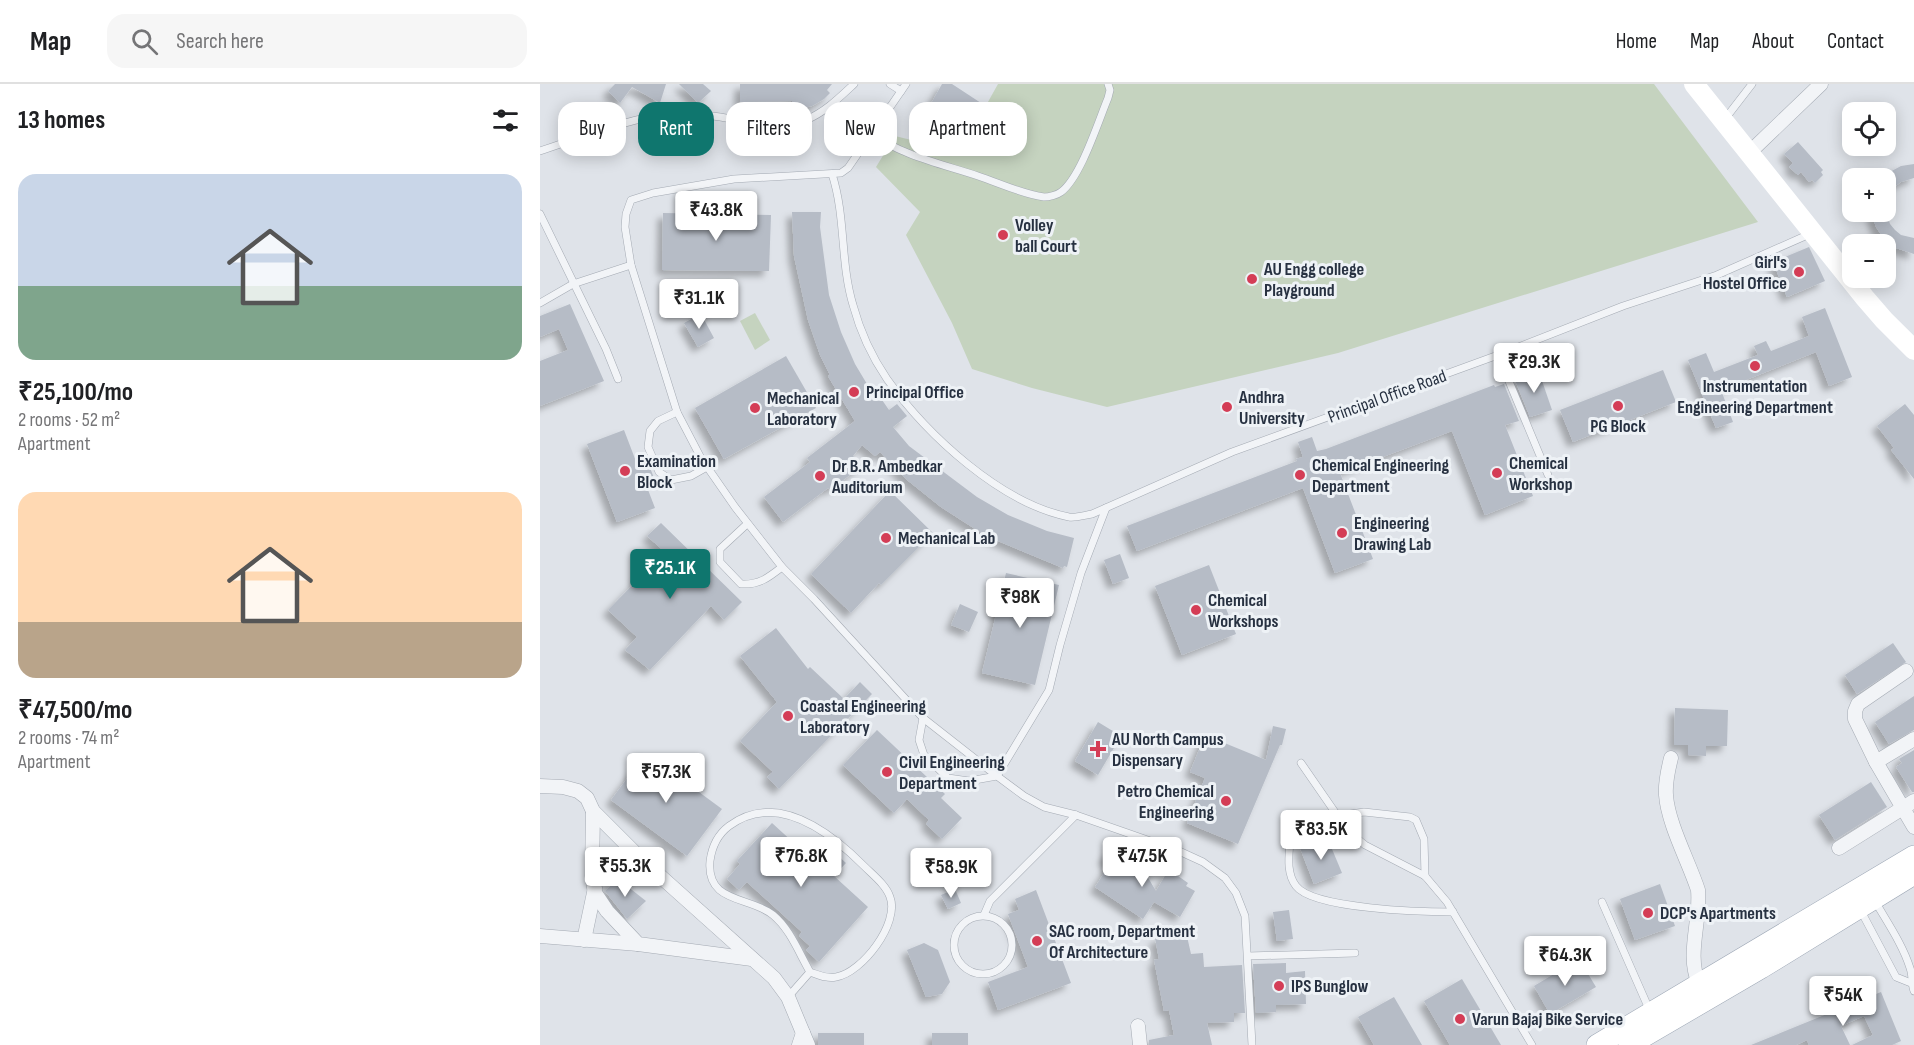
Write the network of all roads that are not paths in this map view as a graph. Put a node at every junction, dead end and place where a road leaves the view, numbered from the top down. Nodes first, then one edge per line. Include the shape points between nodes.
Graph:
1 (854, 84) edge
2 (890, 84) edge
3 (906, 84) edge
4 (1108, 84) edge
5 (1694, 84) edge
6 (1752, 84) edge
7 (1821, 84) edge
8 (901, 91) junction
9 (893, 102) edge
10 (1723, 121) junction
11 (897, 148) edge
12 (540, 151) edge
13 (1749, 153) junction
14 (856, 156) edge
15 (832, 174) junction
16 (540, 214) edge
17 (1812, 233) junction
18 (631, 265) junction
19 (573, 284) junction
20 (540, 303) edge
21 (1914, 350) edge
22 (1498, 355) junction
23 (618, 379) dead end
24 (677, 412) junction
25 (707, 467) junction
26 (1548, 475) dead end
27 (1106, 508) junction
28 (747, 524) junction
29 (782, 567) junction
30 (1906, 671) dead end
31 (923, 718) junction
32 (1914, 739) edge
33 (1671, 758) dead end
34 (1876, 762) junction
35 (1301, 763) dead end
36 (997, 776) junction
37 (540, 786) edge
38 (1908, 804) edge
39 (593, 811) junction
40 (1076, 815) junction
41 (1337, 816) junction
42 (1914, 826) edge
43 (1290, 841) dead end
44 (1166, 846) junction
45 (1839, 848) dead end
46 (1914, 856) edge
47 (1146, 864) dead end
48 (1914, 874) edge
49 (1425, 876) junction
50 (595, 888) junction
51 (1862, 896) junction
52 (1602, 902) dead end
53 (1453, 912) junction
54 (984, 915) junction
55 (540, 936) edge
56 (584, 940) junction
57 (638, 944) junction
58 (1355, 952) dead end
59 (799, 954) junction
60 (809, 956) dead end
61 (1248, 956) junction
62 (752, 959) junction
63 (810, 972) junction
64 (1911, 983) junction
65 (1699, 984) junction
66 (1914, 991) edge
67 (788, 997) junction
68 (1651, 1013) junction
69 (1138, 1026) dead end
70 (803, 1041) edge
71 (1140, 1045) edge
72 (1252, 1045) edge
73 (1532, 1045) edge
74 (1597, 1045) edge
75 (1629, 1045) edge

1 - 12 lane via 825,110 804,122 767,123 669,114
2 - 8 lane
3 - 8 lane
4 - 11 lane via 1108,98 1080,166 1059,194 1046,197 1005,186
5 - 10 street
6 - 10 lane
7 - 13 street
8 - 9 lane
10 - 13 street
13 - 17 street
14 - 15 lane via 848,168
15 - 18 lane via 734,179 638,197 632,200 626,214
15 - 27 lane, Principal Office Road via 842,225 844,269 853,305 867,344 888,379 950,450 1009,493 1071,518
16 - 19 lane
17 - 21 street
17 - 22 lane, Principal Office Road via 1717,275 1623,306
18 - 19 lane
18 - 24 lane
19 - 20 lane
19 - 23 lane
22 - 26 lane
22 - 27 lane, Principal Office Road via 1232,452
24 - 25 lane
24 - 25 lane via 650,431 648,447 659,472 671,480 691,476
25 - 28 lane
27 - 36 lane via 1081,573 1049,690
28 - 29 lane
28 - 29 lane via 720,549 720,562 741,584 749,585 767,579
29 - 31 lane
30 - 34 street via 1858,704 1855,711 1855,719
31 - 36 lane
31 - 36 lane via 919,740 924,755 941,773 969,781
32 - 34 street
33 - 65 street via 1666,781 1669,810 1698,890 1694,964
34 - 38 street
35 - 41 lane
36 - 40 lane via 1044,807
37 - 39 street via 578,791
38 - 42 street
38 - 45 street
39 - 50 street
39 - 62 street
40 - 44 lane
40 - 54 lane via 990,901
41 - 49 lane via 1365,845
41 - 49 lane via 1364,812 1416,820 1424,839
43 - 53 lane via 1291,876 1296,887 1311,896 1370,909
44 - 47 lane via 1154,862
44 - 61 lane via 1203,862 1226,878 1245,916
46 - 51 main road
48 - 51 main road
49 - 53 lane
50 - 56 street
50 - 57 street via 607,911
51 - 64 lane via 1904,952
51 - 64 lane via 1896,976
51 - 65 main road
51 - 75 main road via 1761,968
52 - 68 lane
53 - 73 lane
54 - 54 lane via 1002,923 1012,939 1009,958 1003,966 986,974 967,970 955,955 953,945 959,927
55 - 56 street
56 - 57 street
57 - 62 street
58 - 61 lane
59 - 60 lane
59 - 63 lane
59 - 63 lane via 784,926 772,914 732,898 712,880 712,847 723,831 740,818 759,812 778,813 824,831 853,855 891,898 888,925 873,951 854,970 825,978
61 - 72 lane
62 - 67 street
63 - 67 lane
64 - 66 lane
65 - 68 main road
67 - 70 street
68 - 74 main road
69 - 71 street

